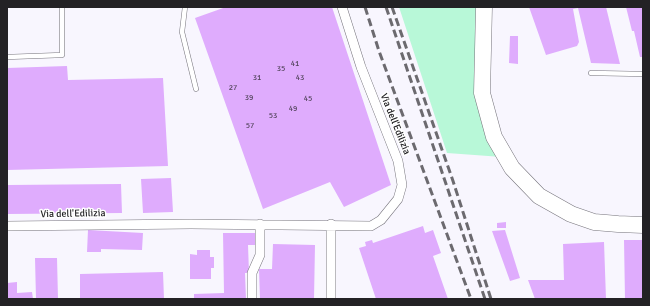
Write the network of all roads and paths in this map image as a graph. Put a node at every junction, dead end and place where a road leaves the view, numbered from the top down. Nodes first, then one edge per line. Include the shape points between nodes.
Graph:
1 (62, 7) edge
2 (185, 7) edge
3 (342, 7) edge
4 (484, 7) edge
5 (7, 57) edge
6 (591, 73) dead end
7 (643, 74) edge
8 (196, 89) dead end
9 (260, 224) junction
10 (331, 224) junction
11 (643, 225) edge
12 (7, 226) edge
13 (252, 299) edge
14 (331, 299) edge

1 - 5 lane via 62,55
2 - 8 lane via 182,32
3 - 10 street, Via dell'Edilizia via 366,81 398,161 402,185 398,199 381,220 370,226
4 - 11 highway via 482,93 494,137 512,168 539,196 571,214 594,222
6 - 7 lane
9 - 10 street, Via dell'Edilizia
9 - 12 street, Via dell'Edilizia
9 - 13 street via 260,255 252,273
10 - 14 street

